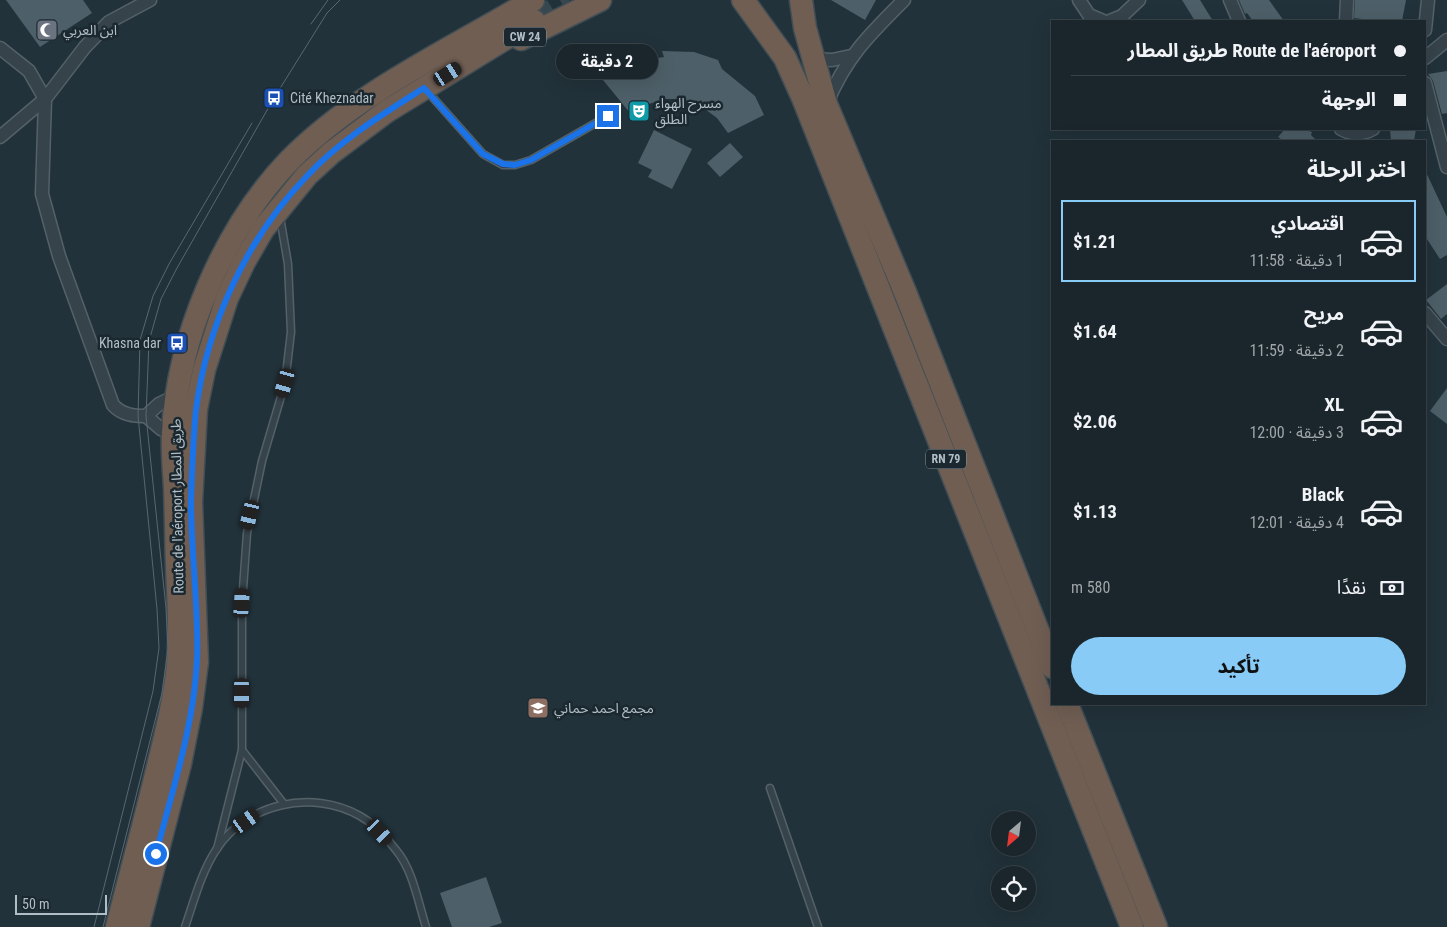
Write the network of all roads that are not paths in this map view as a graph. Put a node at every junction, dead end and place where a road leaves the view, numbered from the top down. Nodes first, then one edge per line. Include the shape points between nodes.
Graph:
1 (150, 0) edge
2 (600, 0) edge
3 (801, 0) edge
4 (814, 0) edge
5 (904, 0) edge
6 (1079, 0) edge
7 (1139, 0) edge
8 (1230, 0) edge
9 (1347, 0) edge
10 (1428, 0) edge
11 (741, 3) edge
12 (534, 10) edge
13 (1101, 20) edge
14 (1112, 20) edge
15 (1240, 20) edge
16 (1346, 20) edge
17 (1426, 20) edge
18 (1447, 40) edge
19 (0, 48) edge
20 (812, 56) junction
21 (851, 56) junction
22 (1426, 57) edge
23 (448, 74) junction
24 (1426, 87) edge
25 (424, 88) junction
26 (45, 99) junction
27 (826, 104) junction
28 (608, 116) dead end
29 (1370, 130) edge
30 (1347, 133) edge
31 (0, 137) edge
32 (1447, 167) edge
33 (278, 208) junction
34 (1426, 314) edge
35 (1447, 339) edge
36 (178, 395) junction
37 (146, 416) junction
38 (173, 435) junction
39 (1051, 663) edge
40 (1067, 705) edge
41 (242, 750) junction
42 (770, 788) dead end
43 (284, 804) junction
44 (217, 849) junction
45 (117, 927) edge
46 (138, 927) edge
47 (185, 927) edge
48 (426, 927) edge
49 (818, 927) edge
50 (1132, 927) edge
51 (1156, 927) edge

1 - 26 street via 109,22
2 - 23 highway, CW 24
3 - 20 highway, RN 79
4 - 20 highway, RN 79
5 - 21 street
6 - 13 street via 1089,15
7 - 14 street via 1122,16
8 - 15 street
9 - 16 street
10 - 17 street
11 - 50 highway, RN 79 via 785,58 803,98
12 - 23 highway, Route de l'aéroport طريق المطار
12 - 36 highway, Route de l'aéroport طريق المطار / CW 24 via 399,78 352,108 289,162 247,215 221,261 199,310
18 - 22 street
19 - 26 street via 29,71
20 - 21 street via 832,60
20 - 27 highway, RN 79
21 - 27 street
23 - 25 highway, Route de l'aéroport طريق المطار
24 - 32 street
25 - 28 lane via 483,154 503,164 515,165 531,160
25 - 33 highway, Route de l'aéroport طريق المطار via 331,153
26 - 31 street
26 - 37 street via 42,194 59,256 113,405 118,411
27 - 39 highway, RN 79 via 905,292
29 - 30 street
33 - 41 lane via 288,264 291,332 285,383 262,461 246,533 242,603
33 - 46 highway, Route de l'aéroport طريق المطار via 258,237 227,298 199,393 191,502 197,628 194,689 180,764
34 - 35 street
36 - 37 street via 159,404
36 - 38 highway, Route de l'aéroport طريق المطار / CW 24
37 - 38 street
38 - 45 highway, Route de l'aéroport طريق المطار / CW 24 via 180,616 178,668 172,709
40 - 51 highway
41 - 43 lane
41 - 44 lane
42 - 49 lane
43 - 44 lane via 258,813 234,829
43 - 48 lane via 312,802 336,806 361,816 380,832 397,850 406,868
44 - 47 lane via 204,873

